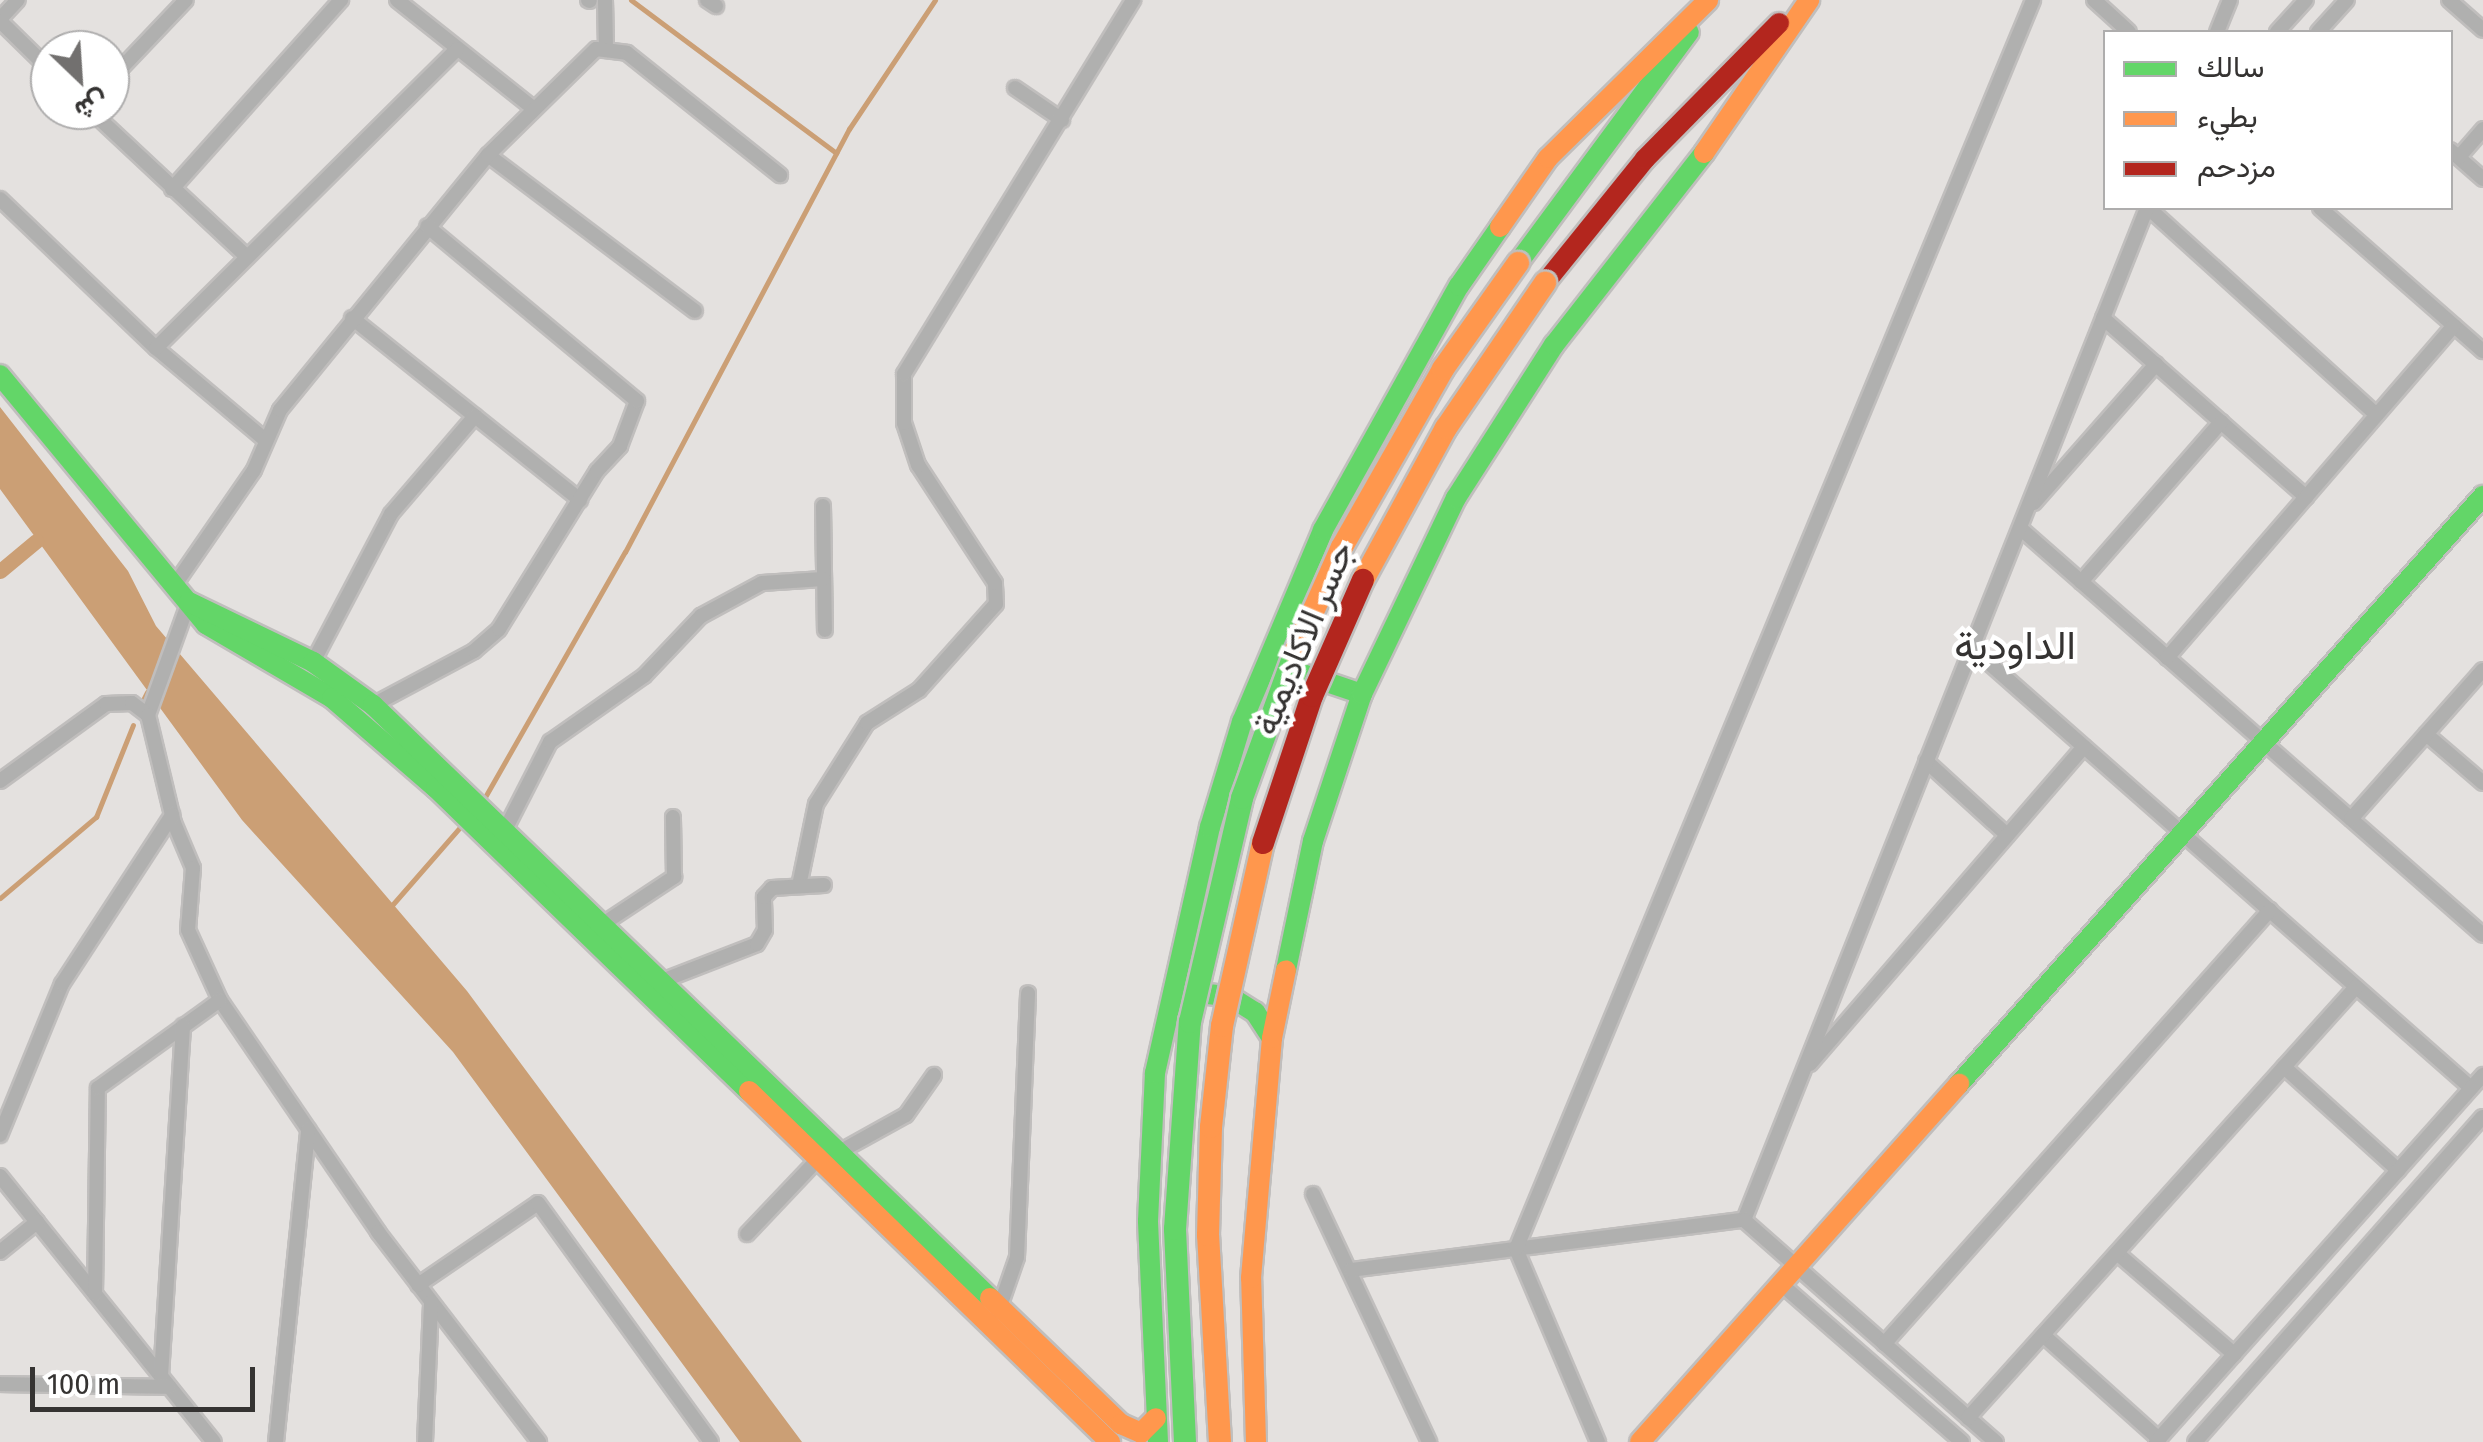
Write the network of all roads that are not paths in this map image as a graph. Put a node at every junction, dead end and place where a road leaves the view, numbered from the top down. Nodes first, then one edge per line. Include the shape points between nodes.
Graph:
1 (18, 0) edge
2 (186, 0) edge
3 (341, 0) edge
4 (396, 0) edge
5 (605, 0) edge
6 (1133, 0) edge
7 (1710, 0) edge
8 (1806, 0) edge
9 (2033, 0) edge
10 (2094, 0) edge
11 (2230, 0) edge
12 (2306, 0) edge
13 (2347, 0) edge
14 (2449, 0) edge
15 (0, 20) edge
16 (2128, 30) edge
17 (2218, 30) edge
18 (2279, 30) edge
19 (2320, 30) edge
20 (2483, 30) edge
21 (606, 46) junction
22 (456, 49) junction
23 (30, 50) edge
24 (130, 59) edge
25 (1015, 88) dead end
26 (533, 108) junction
27 (1062, 120) junction
28 (2483, 129) edge
29 (111, 130) edge
30 (2454, 154) edge
31 (488, 155) junction
32 (780, 175) dead end
33 (2483, 178) edge
34 (172, 189) junction
35 (0, 199) edge
36 (2154, 210) edge
37 (2322, 210) edge
38 (14, 214) junction
39 (0, 226) edge
40 (426, 226) junction
41 (247, 257) junction
42 (695, 311) dead end
43 (352, 318) junction
44 (2103, 318) junction
45 (2454, 326) junction
46 (156, 348) junction
47 (2483, 351) edge
48 (2156, 364) junction
49 (0, 374) edge
50 (2377, 415) junction
51 (475, 416) junction
52 (2221, 422) junction
53 (262, 438) junction
54 (2306, 497) junction
55 (580, 500) junction
56 (823, 506) dead end
57 (2480, 506) edge
58 (2022, 521) junction
59 (823, 579) junction
60 (2081, 582) junction
61 (181, 594) junction
62 (826, 630) dead end
63 (1972, 648) junction
64 (2167, 658) junction
65 (313, 662) junction
66 (1265, 662) junction
67 (2483, 670) edge
68 (1362, 694) junction
69 (374, 704) junction
70 (148, 715) junction
71 (2426, 734) junction
72 (2264, 742) junction
73 (2084, 747) junction
74 (1926, 761) junction
75 (0, 781) edge
76 (2483, 783) edge
77 (172, 815) junction
78 (673, 817) dead end
79 (2351, 819) junction
80 (506, 828) junction
81 (2182, 834) junction
82 (2006, 835) junction
83 (824, 885) dead end
84 (799, 886) junction
85 (2270, 910) junction
86 (606, 922) junction
87 (2483, 935) edge
88 (654, 984) junction
89 (2356, 987) junction
90 (1028, 993) dead end
91 (220, 1000) junction
92 (1169, 1004) junction
93 (183, 1026) junction
94 (1272, 1038) junction
95 (2284, 1067) junction
96 (1803, 1072) junction
97 (2483, 1075) edge
98 (934, 1076) dead end
99 (2471, 1088) junction
100 (2483, 1117) edge
101 (308, 1130) junction
102 (0, 1135) edge
103 (830, 1154) junction
104 (2398, 1170) junction
105 (0, 1176) edge
106 (1313, 1194) dead end
107 (1744, 1220) junction
108 (37, 1222) junction
109 (747, 1234) dead end
110 (1516, 1248) junction
111 (0, 1252) edge
112 (2117, 1253) junction
113 (1351, 1270) junction
114 (1788, 1275) junction
115 (418, 1285) junction
116 (95, 1294) junction
117 (431, 1302) junction
118 (994, 1317) junction
119 (2043, 1335) junction
120 (1884, 1344) junction
121 (2234, 1354) junction
122 (165, 1382) junction
123 (0, 1384) edge
124 (1156, 1418) junction
125 (1968, 1418) junction
126 (2157, 1440) edge
127 (214, 1442) edge
128 (276, 1442) edge
129 (424, 1442) edge
130 (539, 1442) edge
131 (711, 1442) edge
132 (1110, 1442) edge
133 (1158, 1442) edge
134 (1185, 1442) edge
135 (1220, 1442) edge
136 (1256, 1442) edge
137 (1429, 1442) edge
138 (1598, 1442) edge
139 (1640, 1442) edge
140 (1962, 1442) edge
141 (1996, 1442) edge
142 (2194, 1442) edge

1 - 15 street
2 - 24 street
3 - 34 street
4 - 22 street
5 - 21 street
6 - 27 street
7 - 66 main road via 1559,144 1459,286 1376,426
7 - 134 main road, جسر الاكاديمية, bridge via 1422,402 1342,547 1283,678 1242,798 1190,1022 1175,1229
8 - 68 main road via 1709,147 1554,345 1456,498
8 - 135 main road, جسر الاكاديمية, bridge via 1645,159 1545,282 1446,428 1377,549 1312,696 1267,824 1222,1026 1211,1127 1211,1331
9 - 110 street
10 - 16 street
11 - 17 street
12 - 18 street
13 - 19 street
14 - 20 street
15 - 23 street
21 - 26 street
21 - 32 street via 626,54
22 - 26 street
22 - 41 street
25 - 27 street
26 - 31 street
27 - 84 street via 904,374 904,422 918,465 995,583 996,604 919,690 868,722 816,804
28 - 30 street
29 - 34 street
30 - 33 street
31 - 40 street
31 - 42 street
34 - 41 street
35 - 38 street
36 - 44 street via 2136,234
36 - 50 street
37 - 45 street
38 - 39 street
38 - 46 street
40 - 43 street
40 - 55 street via 637,397 620,446
41 - 46 street
43 - 51 street
43 - 53 street
44 - 48 street
44 - 58 street
45 - 47 street
45 - 50 street
46 - 53 street
48 - 52 street
48 - 58 street
49 - 61 main road
50 - 54 street
51 - 55 street
51 - 65 street via 400,500
52 - 54 street
52 - 60 street
53 - 61 street via 254,470
54 - 64 street
55 - 69 street via 488,641
56 - 59 street
57 - 72 main road
58 - 60 street
58 - 63 street
59 - 62 street
59 - 80 street via 762,582 701,616 644,676 550,742
60 - 64 street
61 - 65 main road
61 - 70 street via 177,638
61 - 88 main road via 206,624 305,680 361,721
63 - 73 street
63 - 74 street
64 - 72 street
65 - 69 main road
66 - 68 main road
66 - 92 main road via 1210,828
67 - 71 street
68 - 94 main road via 1313,841
69 - 80 main road
70 - 75 street via 132,703 106,704
70 - 77 street
71 - 76 street
71 - 79 street
72 - 79 street
72 - 81 main road
73 - 81 street
73 - 82 street
74 - 82 street
74 - 96 street
77 - 91 street via 193,868 188,930
77 - 102 street via 62,984
78 - 86 street via 674,877
79 - 87 street
80 - 86 main road
81 - 85 street
81 - 114 main road
82 - 96 street
83 - 84 street
84 - 88 street via 766,891 764,935 757,944
85 - 89 street
85 - 120 street
86 - 88 main road
88 - 103 main road
89 - 95 street
89 - 99 street
90 - 118 street via 1017,1257
91 - 93 street
91 - 101 street
92 - 94 main road via 1198,993 1229,996 1255,1012
92 - 124 main road via 1150,1134
93 - 116 street via 98,1088
93 - 122 street
94 - 136 main road via 1251,1278
95 - 104 street
95 - 112 street
96 - 107 street
97 - 99 street
98 - 103 street via 906,1115
99 - 104 street
100 - 142 street
101 - 115 street
101 - 128 street
103 - 109 street
103 - 118 main road
104 - 121 street
105 - 108 street
106 - 113 street
107 - 110 street
107 - 114 street
108 - 111 street
108 - 116 street
110 - 113 street
110 - 138 street
112 - 119 street
112 - 121 street
113 - 137 street
114 - 120 street
114 - 139 main road
114 - 140 street
115 - 117 street
115 - 131 street via 538,1203
116 - 122 street
117 - 129 street
117 - 130 street
118 - 124 main road via 1121,1424 1146,1432
118 - 132 main road
119 - 125 street
119 - 126 street
120 - 125 street
121 - 126 street
122 - 123 street
122 - 127 street
124 - 133 main road
125 - 141 street

